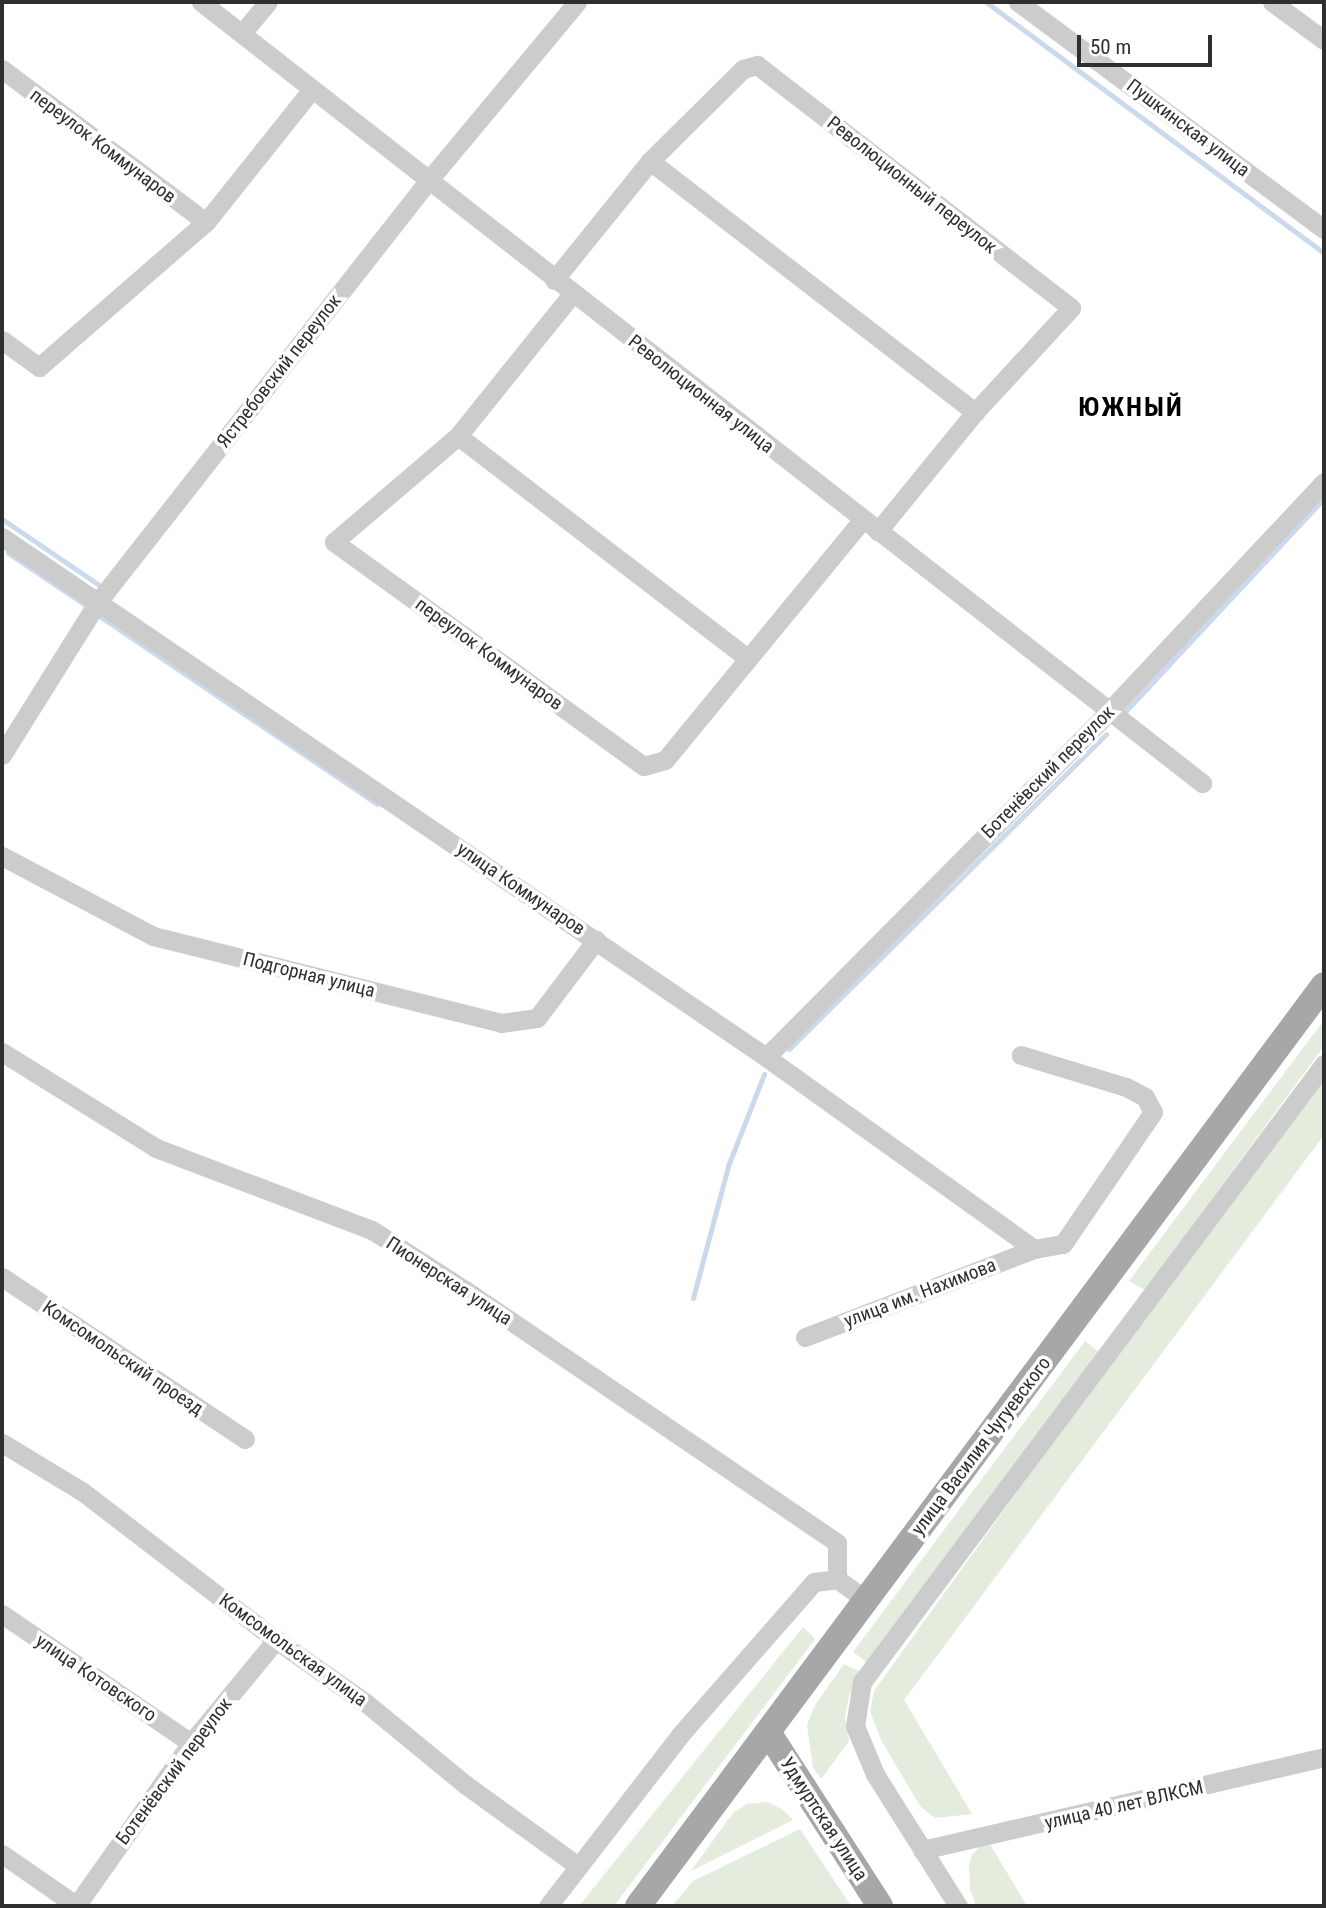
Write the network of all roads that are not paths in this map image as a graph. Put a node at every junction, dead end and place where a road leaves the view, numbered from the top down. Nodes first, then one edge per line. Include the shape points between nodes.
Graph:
1 (201, 2) edge
2 (268, 2) edge
3 (577, 2) edge
4 (1018, 2) edge
5 (1272, 2) edge
6 (242, 33) junction
7 (1324, 40) edge
8 (2, 69) edge
9 (312, 89) junction
10 (650, 161) junction
11 (428, 181) junction
12 (206, 222) junction
13 (1324, 229) edge
14 (554, 280) junction
15 (572, 294) junction
16 (2, 340) edge
17 (975, 412) junction
18 (458, 436) junction
19 (1324, 482) edge
20 (870, 525) junction
21 (2, 537) edge
22 (97, 603) junction
23 (747, 658) junction
24 (1109, 711) junction
25 (2, 754) edge
26 (644, 766) joint
27 (1202, 783) dead end
28 (2, 856) edge
29 (596, 940) junction
30 (1324, 985) edge
31 (2, 1052) edge
32 (1021, 1055) dead end
33 (766, 1057) junction
34 (1324, 1063) edge
35 (1034, 1249) junction
36 (2, 1277) edge
37 (805, 1337) dead end
38 (245, 1439) dead end
39 (2, 1443) edge
40 (837, 1579) junction
41 (866, 1600) junction
42 (2, 1614) edge
43 (276, 1640) junction
44 (768, 1732) junction
45 (191, 1743) junction
46 (1324, 1757) edge
47 (922, 1850) junction
48 (2, 1854) edge
49 (578, 1866) junction
50 (76, 1906) edge
51 (548, 1906) edge
52 (638, 1906) edge
53 (880, 1906) edge
54 (958, 1906) edge

1 - 6 street, Революционная улица
2 - 6 street
3 - 11 street, Ястребовский переулок
4 - 13 street, Пушкинская улица
5 - 7 street
6 - 9 street, Революционная улица
8 - 12 street, переулок Коммунаров
9 - 11 street, Революционная улица
9 - 12 street
10 - 14 street, Революционный переулок
10 - 17 street
10 - 17 street, Революционный переулок via 743,69 757,65 1071,308
11 - 14 street, Революционная улица
11 - 22 street, Ястребовский переулок
12 - 16 street via 39,367
14 - 15 street, Революционная улица
15 - 18 street
15 - 20 street, Революционная улица
17 - 20 street, Революционный переулок
18 - 23 street
18 - 26 street, переулок Коммунаров via 334,542
19 - 24 street, Ботенёвский переулок
20 - 23 street, Революционный переулок
20 - 24 street, Революционная улица
21 - 22 street, улица Коммунаров
22 - 25 street, Ястребовский переулок
22 - 29 street, улица Коммунаров
23 - 26 street, Революционный переулок via 665,760
24 - 27 street, Революционная улица
24 - 33 street, Ботенёвский переулок
28 - 29 street, Подгорная улица via 153,936 501,1023 537,1018
29 - 33 street, улица Коммунаров
30 - 41 main road, улица Василия Чугуевского
31 - 40 street, Пионерская улица via 156,1148 372,1230 837,1543
32 - 35 street, улица им. Нахимова via 1126,1087 1145,1097 1153,1112 1063,1244
33 - 35 street, улица Коммунаров
34 - 47 street via 862,1682 855,1726 875,1774
35 - 37 street, улица им. Нахимова
36 - 38 street, Комсомольский проезд
39 - 43 street, Комсомольская улица via 83,1492
40 - 41 street
40 - 49 street via 814,1582 791,1605 680,1735
41 - 44 main road, улица Василия Чугуевского
42 - 45 street, улица Котовского
43 - 45 street, Ботенёвский переулок
43 - 49 street, Комсомольская улица
44 - 52 main road, улица Василия Чугуевского
44 - 53 main road, Удмуртская улица
45 - 50 street, Ботенёвский переулок
46 - 47 street, улица 40 лет ВЛКСМ
47 - 54 street
48 - 50 street
49 - 51 street

